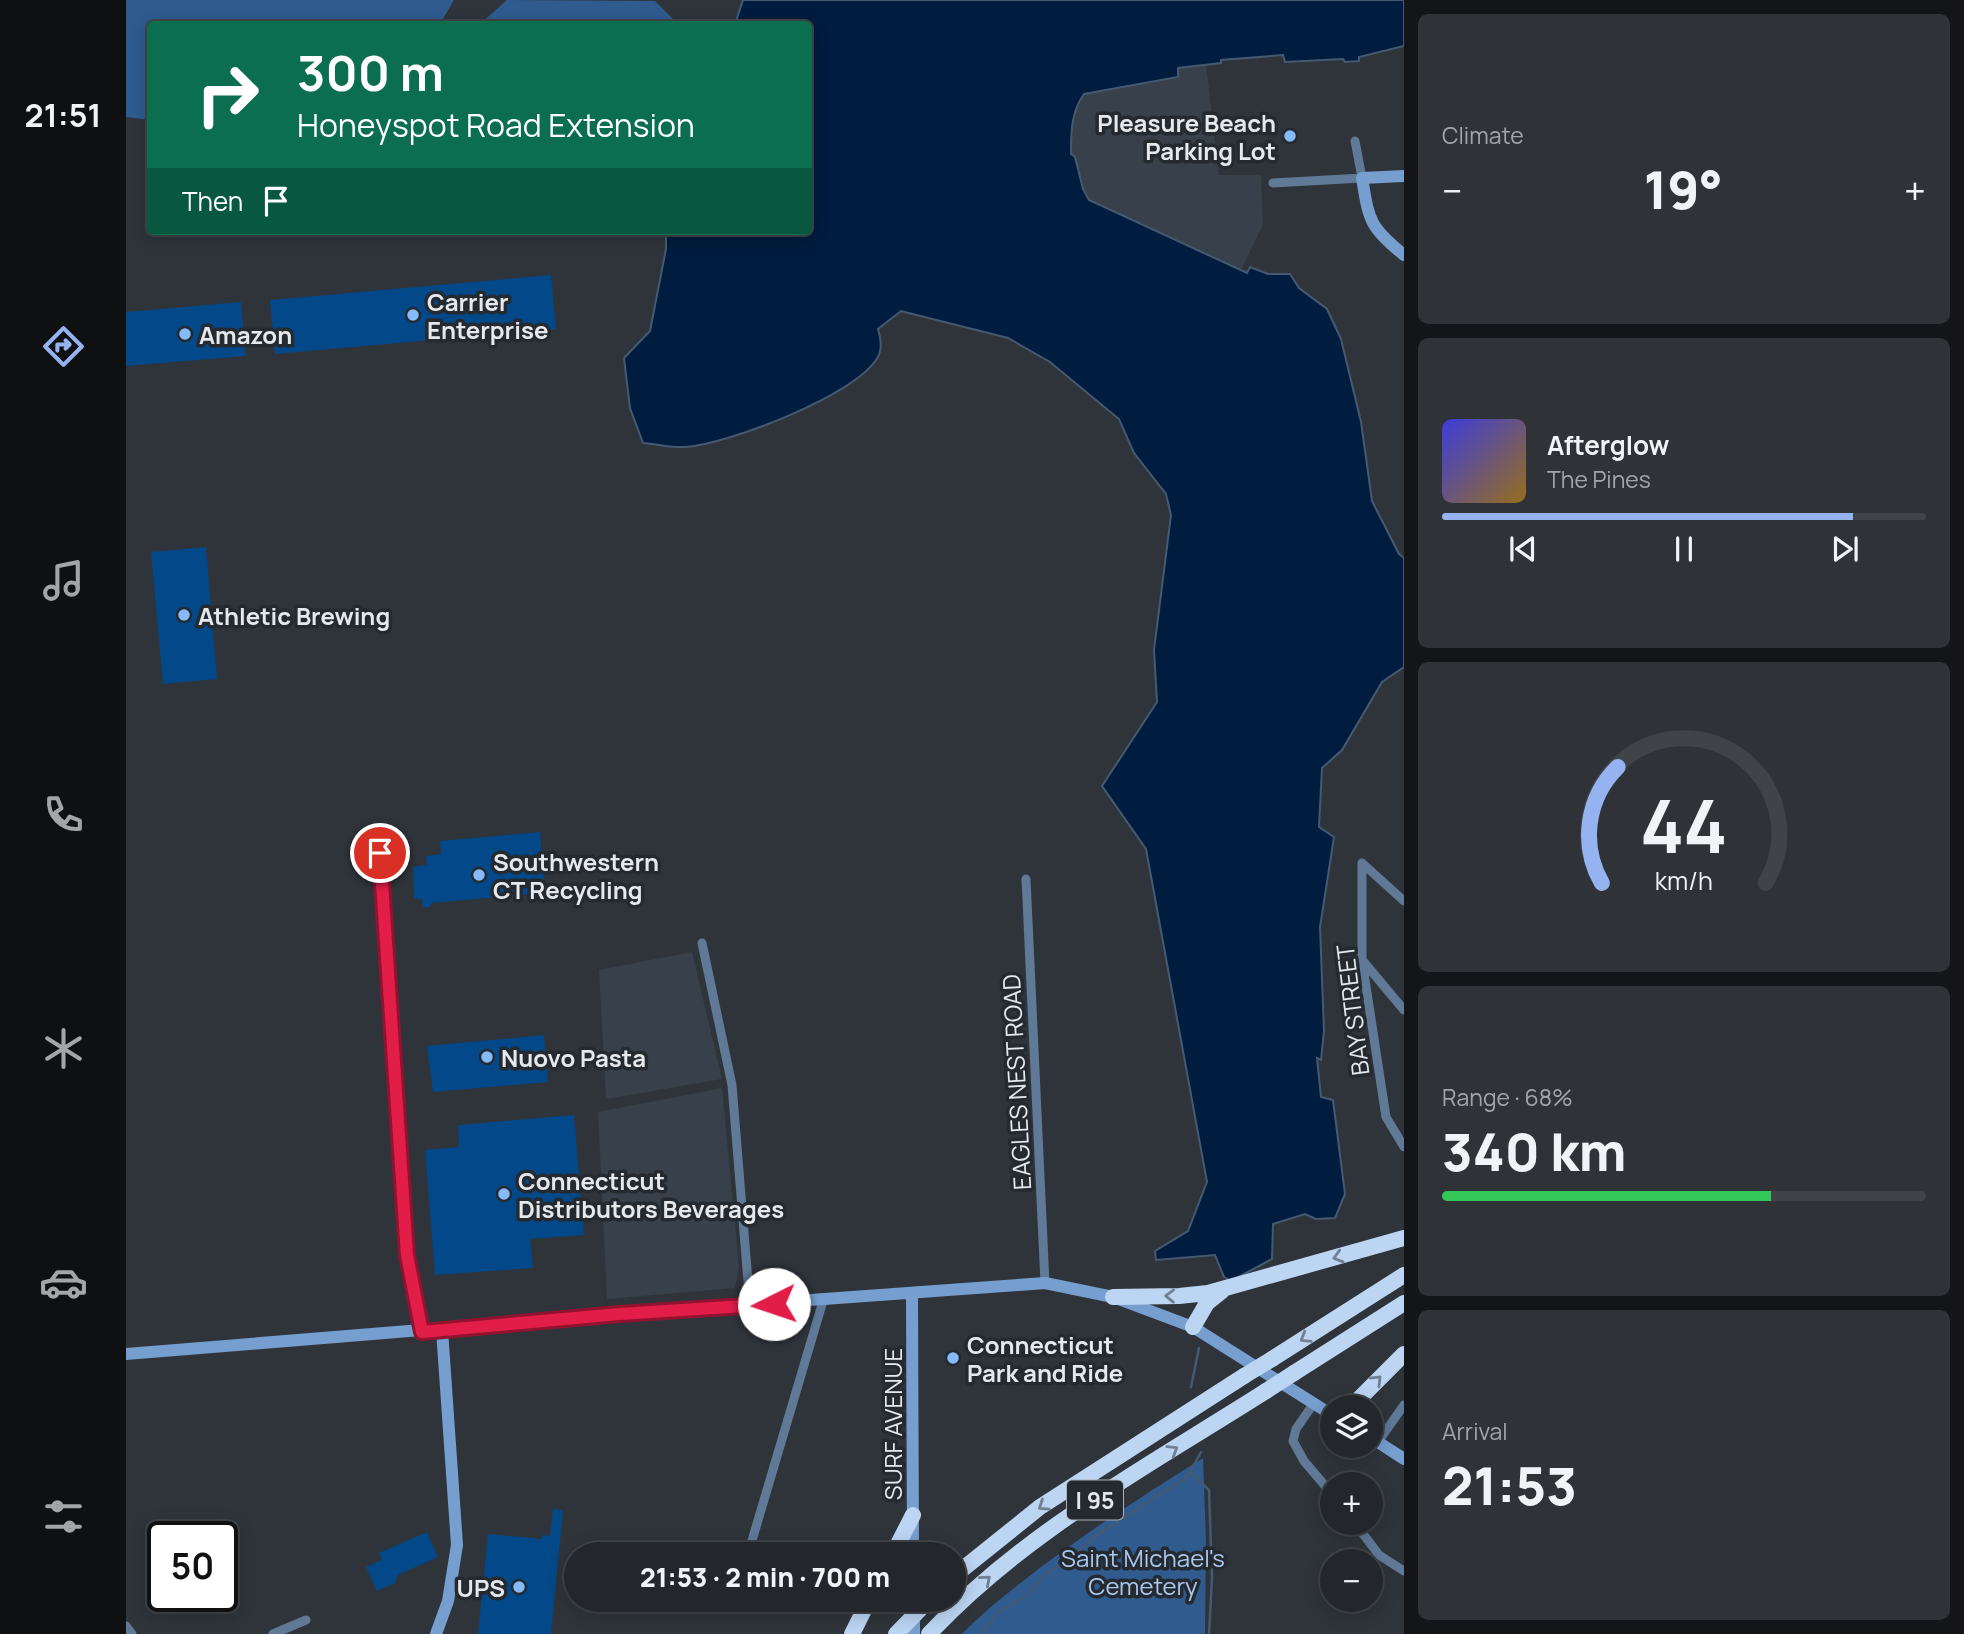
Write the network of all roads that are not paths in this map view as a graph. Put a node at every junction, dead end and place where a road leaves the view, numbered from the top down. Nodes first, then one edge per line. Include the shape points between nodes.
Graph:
1 (1355, 141) dead end
2 (1404, 176) edge
3 (1362, 178) junction
4 (1273, 183) dead end
5 (1404, 255) edge
6 (380, 853) dead end
7 (1027, 878) dead end
8 (1404, 901) edge
9 (702, 943) dead end
10 (1362, 960) junction
11 (1404, 1010) edge
12 (1404, 1147) edge
13 (1404, 1238) edge
14 (1404, 1275) edge
15 (1045, 1283) junction
16 (1227, 1288) junction
17 (912, 1293) junction
18 (1113, 1297) junction
19 (823, 1301) junction
20 (1404, 1303) edge
21 (750, 1306) junction
22 (1194, 1327) junction
23 (442, 1330) junction
24 (422, 1332) junction
25 (126, 1354) edge
26 (1404, 1354) edge
27 (1363, 1395) edge
28 (1314, 1403) junction
29 (1404, 1405) edge
30 (1320, 1407) edge
31 (1383, 1429) edge
32 (1383, 1445) edge
33 (1404, 1459) edge
34 (1320, 1479) edge
35 (913, 1515) junction
36 (1364, 1535) edge
37 (752, 1542) edge
38 (898, 1542) edge
39 (913, 1542) edge
40 (966, 1566) edge
41 (1404, 1571) edge
42 (863, 1612) edge
43 (914, 1612) edge
44 (917, 1612) edge
45 (306, 1620) dead end
46 (126, 1626) edge
47 (932, 1630) edge
48 (132, 1634) edge
49 (273, 1634) edge
50 (436, 1634) edge
51 (852, 1634) edge
52 (896, 1634) edge
53 (914, 1634) edge

1 - 3 street
2 - 3 main road
3 - 4 street
3 - 5 main road via 1369,218 1381,237
6 - 24 street via 407,1255
7 - 15 street, EAGLES NEST ROAD
8 - 10 street, BAY STREET via 1362,863
9 - 21 street via 732,1085
10 - 11 street
10 - 12 street, BAY STREET via 1386,1118
13 -> 16 highway
14 -> 40 highway, I 95, bridge via 1040,1507
15 - 17 main road
15 - 18 main road
16 -> 18 highway via 1180,1296
16 - 22 highway via 1210,1300
17 - 19 main road
17 - 35 main road, SURF AVENUE
18 - 22 main road
19 - 21 main road
19 - 37 street
47 -> 20 highway, I 95, bridge via 986,1579 1048,1531
21 - 23 main road
22 - 28 main road
23 - 24 main road
23 - 50 main road via 457,1545 448,1601
24 - 25 main road
27 -> 26 highway
28 - 30 main road
28 - 34 street via 1293,1441
29 - 31 street
32 - 33 main road
35 - 38 highway
35 - 39 main road, SURF AVENUE
36 - 41 street via 1379,1555
42 - 51 highway
43 - 53 main road
44 - 52 highway, bridge
45 - 49 street
46 - 48 street

